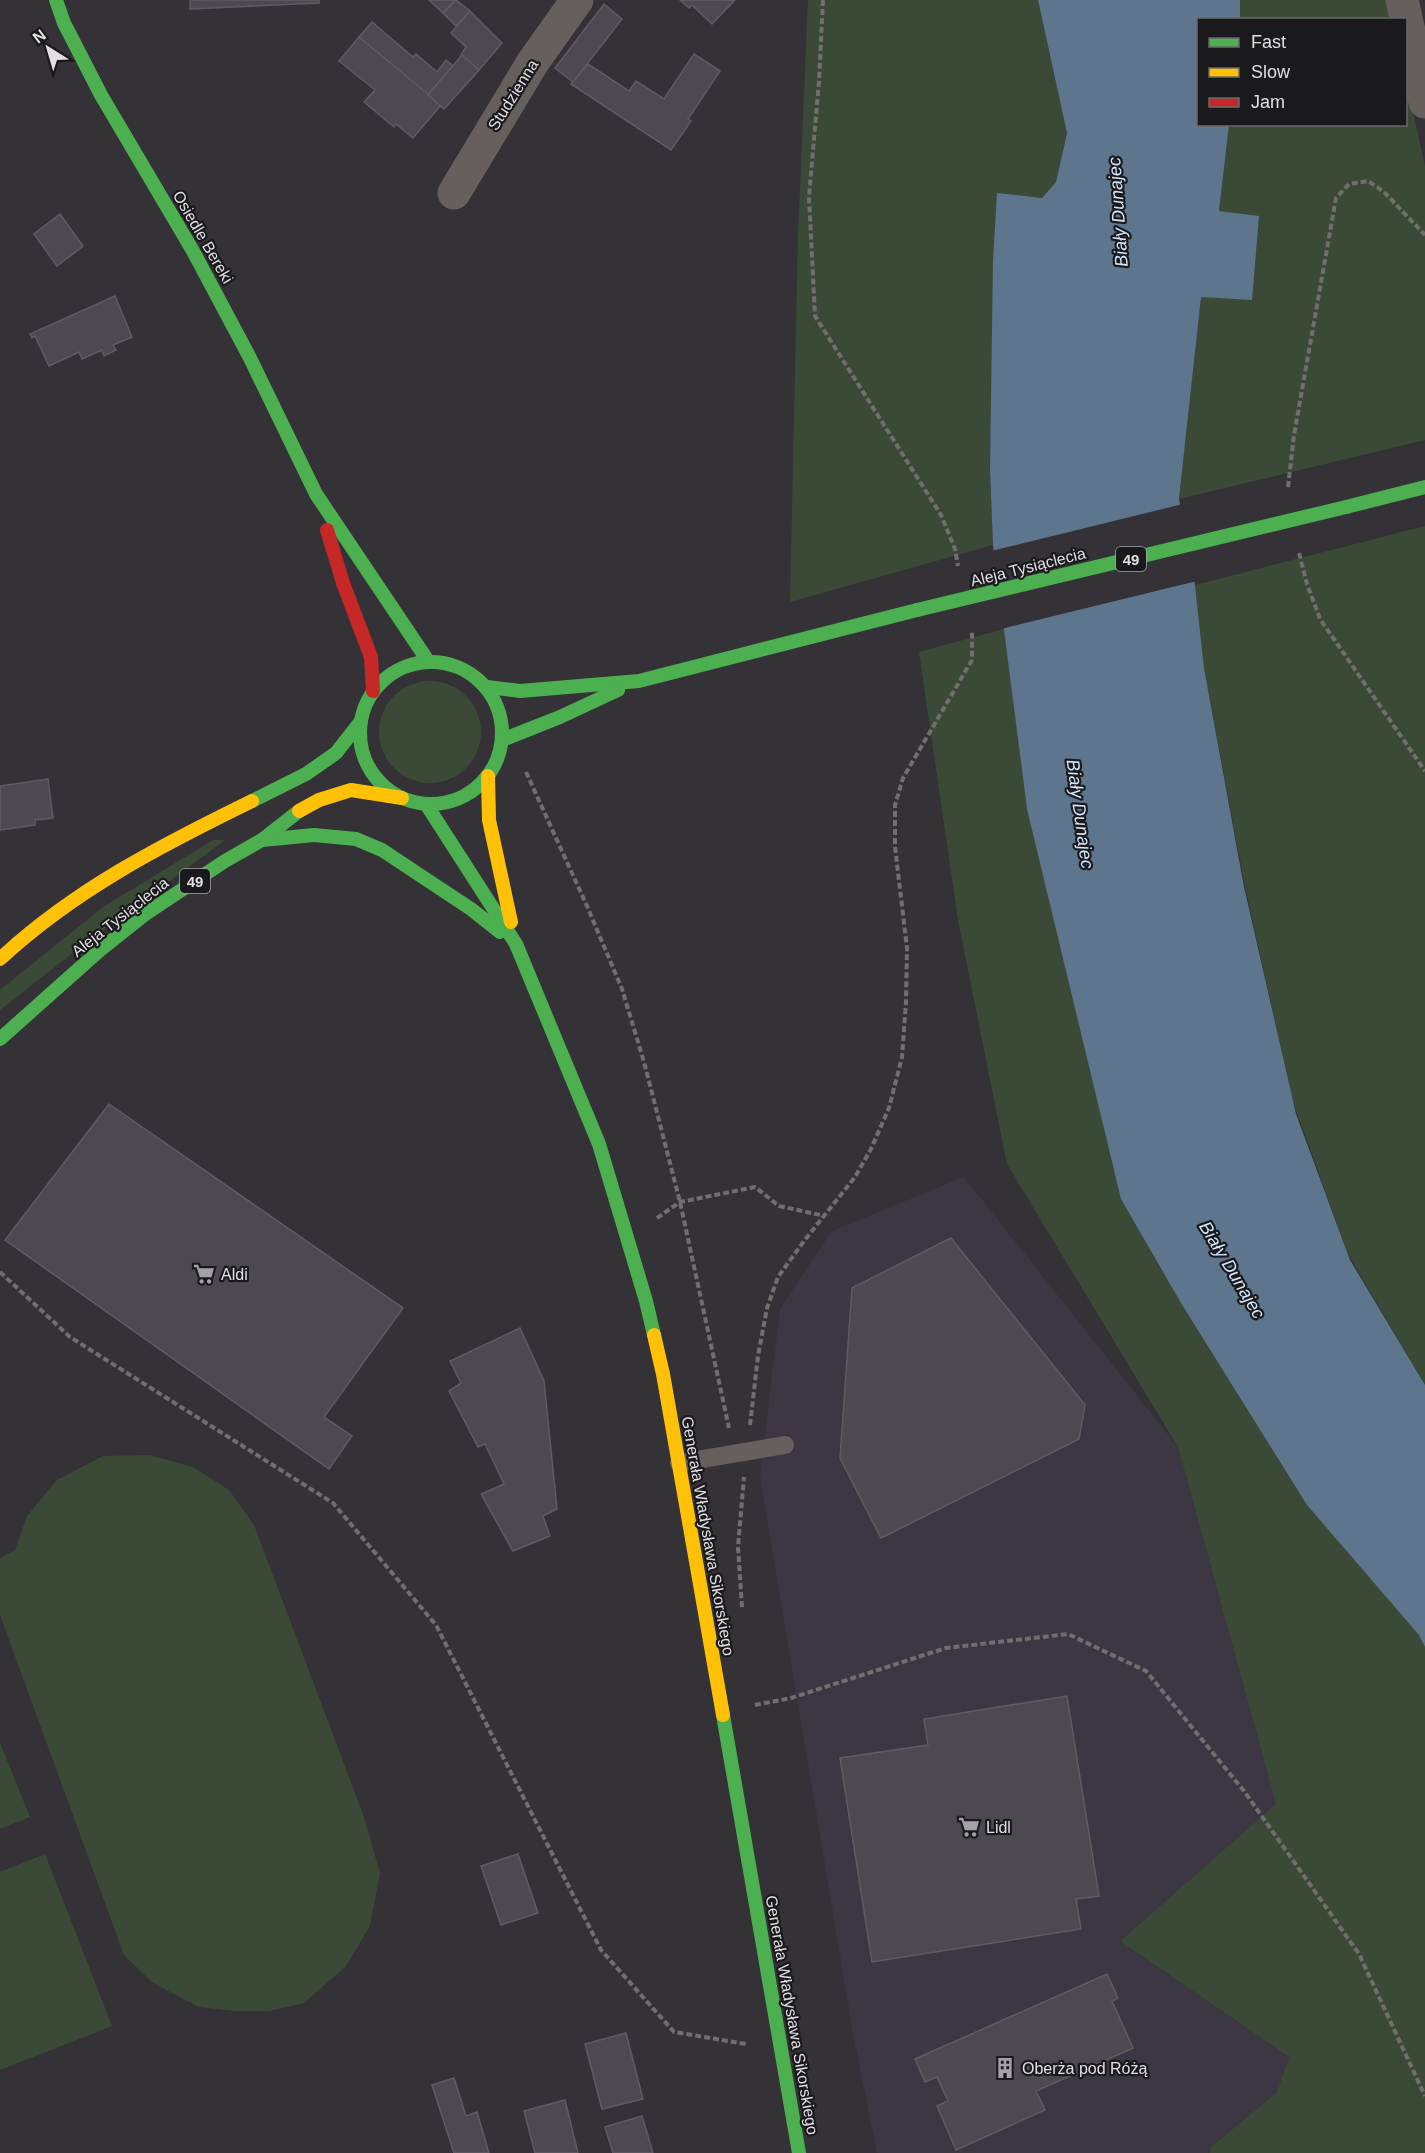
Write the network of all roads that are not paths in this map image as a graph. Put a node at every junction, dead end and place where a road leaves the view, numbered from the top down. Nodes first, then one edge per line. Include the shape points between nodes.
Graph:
1 (56, 0) edge
2 (577, 0) edge
3 (1402, 0) edge
4 (1406, 18) edge
5 (1407, 22) edge
6 (1425, 102) edge
7 (454, 193) dead end
8 (1425, 487) edge
9 (316, 494) junction
10 (428, 661) junction
11 (639, 681) junction
12 (487, 687) junction
13 (373, 691) junction
14 (361, 721) junction
15 (502, 740) junction
16 (488, 776) junction
17 (402, 798) junction
18 (426, 804) junction
19 (262, 840) junction
20 (516, 944) junction
21 (0, 959) edge
22 (0, 1040) edge
23 (785, 1445) dead end
24 (679, 1463) junction
25 (799, 2153) edge

1 - 9 street, Osiedle Bereki via 101,95 193,251 250,358
2 - 7 street, Studzienna via 533,62
3 - 4 street
5 - 6 street
8 - 11 street, Aleja Tysiąclecia / 49, bridge
9 - 10 street
9 - 13 street via 371,657
10 - 12 street, 49 via 454,665
10 - 13 street, 49 via 402,667
11 - 12 street, Aleja Tysiąclecia / 49 via 520,691
11 - 15 street, Aleja Tysiąclecia / 49
12 - 15 street, 49 via 500,712
13 - 14 street, 49
14 - 17 street, 49 via 363,756 374,776
14 - 21 street, Aleja Tysiąclecia / 49 via 336,753 306,774 167,842 110,876 30,931
15 - 16 street, 49
16 - 18 street, 49 via 454,801
16 - 20 street, Generała Władysława Sikorskiego via 489,820
17 - 18 street, 49
17 - 19 street, Aleja Tysiąclecia / 49 via 351,790 299,811
18 - 20 street, Generała Władysława Sikorskiego
19 - 20 street via 314,835 365,842 471,909
19 - 22 street, Aleja Tysiąclecia / 49 via 144,915
20 - 24 street, Generała Władysława Sikorskiego via 598,1144 646,1301
23 - 24 lane
24 - 25 street, Generała Władysława Sikorskiego

